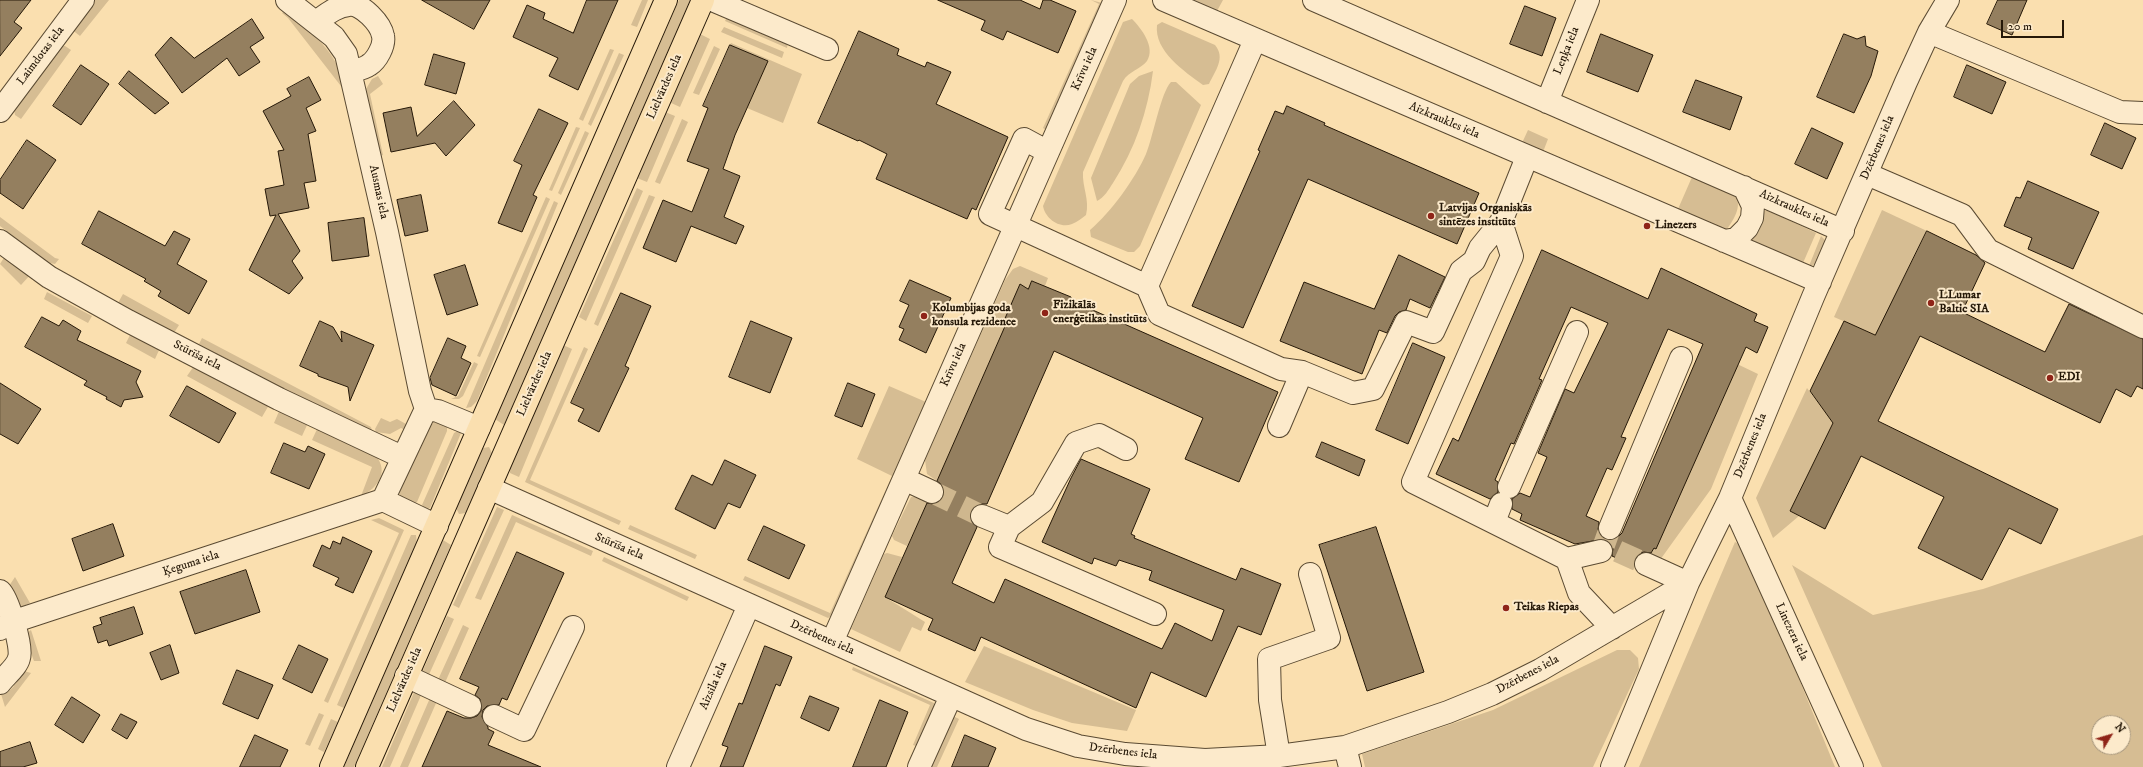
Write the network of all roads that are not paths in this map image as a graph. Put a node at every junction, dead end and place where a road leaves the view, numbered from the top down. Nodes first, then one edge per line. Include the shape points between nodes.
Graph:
1 (82, 0) edge
2 (287, 0) edge
3 (666, 0) edge
4 (703, 0) edge
5 (712, 0) edge
6 (1115, 0) edge
7 (1164, 0) edge
8 (1314, 0) edge
9 (1588, 0) edge
10 (1948, 0) edge
11 (316, 22) junction
12 (1929, 32) junction
13 (1256, 40) junction
14 (827, 49) dead end
15 (352, 71) junction
16 (1547, 102) junction
17 (0, 111) edge
18 (2143, 113) edge
19 (1048, 152) junction
20 (1527, 157) junction
21 (1867, 174) junction
22 (1744, 187) junction
23 (1501, 222) junction
24 (1016, 226) junction
25 (1843, 231) junction
26 (0, 241) edge
27 (1724, 241) junction
28 (1820, 282) junction
29 (1147, 286) junction
30 (2143, 327) edge
31 (1577, 332) dead end
32 (1681, 358) dead end
33 (1302, 372) junction
34 (426, 410) junction
35 (1279, 426) dead end
36 (479, 428) junction
37 (510, 442) junction
38 (1126, 449) dead end
39 (402, 457) junction
40 (904, 479) junction
41 (489, 488) junction
42 (932, 492) tunnel mouth
43 (1730, 498) junction
44 (383, 500) junction
45 (1501, 505) junction
46 (982, 516) tunnel mouth
47 (437, 526) junction
48 (1009, 527) junction
49 (1610, 528) tunnel mouth
50 (466, 539) junction
51 (1601, 551) dead end
52 (1567, 559) junction
53 (1646, 564) tunnel mouth
54 (1310, 574) dead end
55 (1688, 583) junction
56 (0, 591) edge
57 (749, 605) junction
58 (1155, 614) dead end
59 (6, 626) edge
60 (573, 627) dead end
61 (1612, 628) junction
62 (832, 642) junction
63 (406, 676) junction
64 (0, 683) edge
65 (951, 696) junction
66 (470, 706) dead end
67 (494, 716) dead end
68 (1279, 756) junction
69 (1347, 757) edge
70 (331, 767) edge
71 (366, 767) edge
72 (678, 767) edge
73 (919, 767) edge
74 (1612, 767) edge
75 (1852, 767) edge

1 - 17 street, Laimdotas iela
2 - 11 street, Ausmas iela
3 - 36 main road
4 - 37 main road, Lielvārdes iela
5 - 14 street
6 - 19 street, Krīvu iela
7 - 13 street, Aizkraukles iela
8 - 16 street, Aizkraukles iela
9 - 16 street, Leņķa iela
10 - 12 street, Dzērbenes iela
11 - 15 street, Ausmas iela via 334,37 346,54
11 - 15 street via 337,7 350,4 362,9 378,23 383,37 379,54 369,65
12 - 18 street via 2120,112
12 - 21 street, Dzērbenes iela
13 - 20 street, Aizkraukles iela
13 - 29 street
15 - 34 street, Ausmas iela
16 - 22 street, Aizkraukles iela
19 - 24 street, Krīvu iela
19 - 24 street via 1024,139 990,214
20 - 23 street
20 - 27 street, Aizkraukles iela
21 - 25 street, Dzērbenes iela
21 - 30 street via 1962,215 1988,250
22 - 25 street, Aizkraukles iela
22 - 27 street, Aizkraukles iela via 1753,206 1752,218 1747,228 1736,238
23 - 33 street via 1480,248 1474,261 1461,271 1433,332 1406,322 1373,389 1353,393
23 - 45 street via 1512,256 1413,482
24 - 29 street
24 - 40 street, Krīvu iela
25 - 28 street, Dzērbenes iela
26 - 39 street, Stūrīša iela via 49,277 128,321 311,415
27 - 28 street, Aizkraukles iela
28 - 43 street, Dzērbenes iela
29 - 33 street via 1159,314 1281,370
31 - 45 street
32 - 49 street
33 - 35 street
34 - 36 street via 438,411
34 - 39 street
36 - 37 main road
36 - 47 main road
37 - 41 main road, Lielvārdes iela
38 - 48 street via 1099,435 1076,443 1042,502
39 - 44 street
40 - 42 street
40 - 62 street, Krīvu iela
41 - 50 main road, Lielvārdes iela
41 - 57 street, Stūrīša iela
43 - 55 street, Dzērbenes iela
43 - 75 street, Linezera iela
44 - 47 street
44 - 59 street, Ķeguma iela
45 - 52 street
46 - 48 street
47 - 50 main road
47 - 70 main road
48 - 58 street via 1000,547
50 - 63 main road, Lielvārdes iela
51 - 52 street
52 - 61 street via 1579,593
53 - 55 street
54 - 68 street via 1330,638 1269,659 1270,700
55 - 61 street, Dzērbenes iela
55 - 74 street
56 - 59 street via 6,597
57 - 62 street, Dzērbenes iela
57 - 72 street, Aizsila iela
59 - 64 street via 20,646 19,659
60 - 67 street via 524,730
61 - 69 street, Dzērbenes iela via 1540,670 1492,694
62 - 65 street, Dzērbenes iela
63 - 66 street
63 - 71 main road, Lielvārdes iela
65 - 68 street, Dzērbenes iela via 1026,729 1078,746 1125,754 1205,760
65 - 73 street
68 - 69 street, Dzērbenes iela

